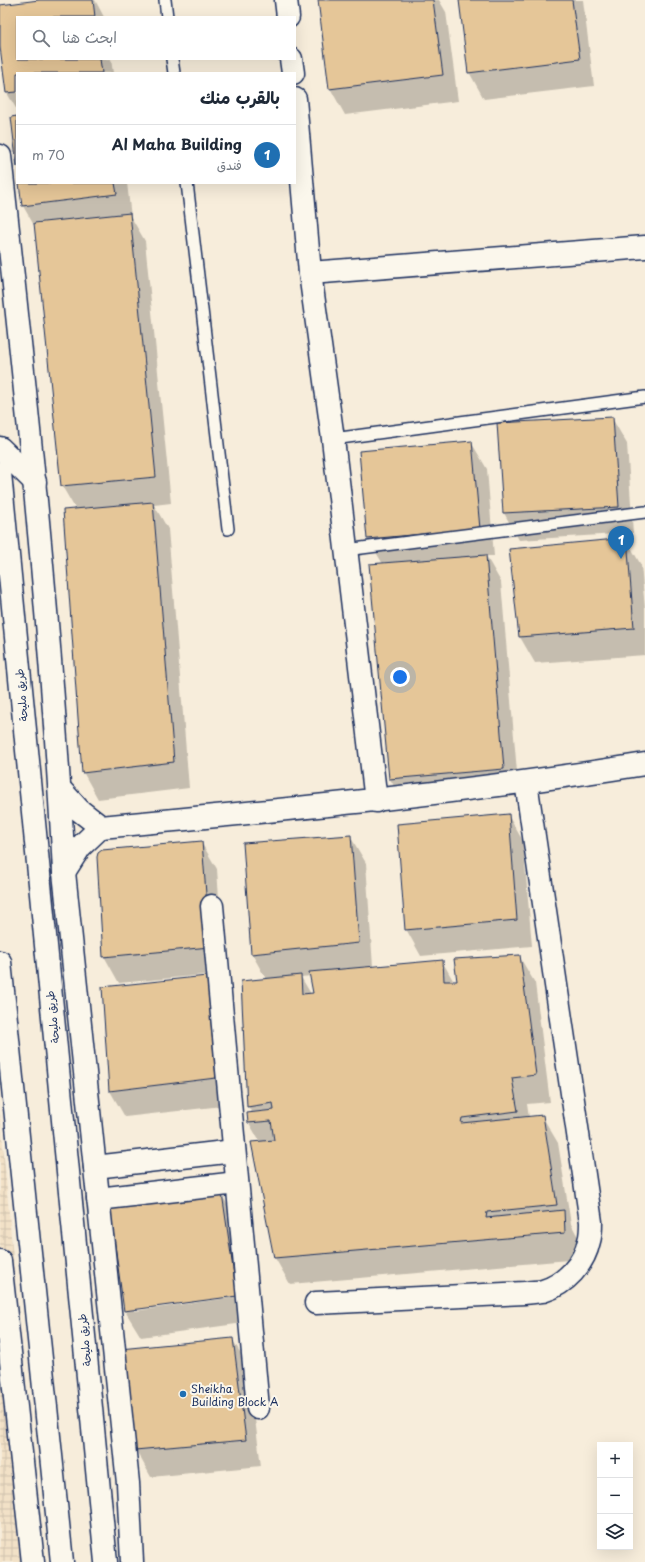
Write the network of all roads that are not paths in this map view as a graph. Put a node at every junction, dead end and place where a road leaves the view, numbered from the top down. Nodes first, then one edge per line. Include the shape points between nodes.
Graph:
1 (165, 0) edge
2 (286, 0) edge
3 (167, 16) edge
4 (288, 16) edge
5 (172, 60) edge
6 (292, 60) edge
7 (174, 72) edge
8 (293, 72) edge
9 (296, 111) edge
10 (0, 156) edge
11 (187, 184) edge
12 (645, 247) edge
13 (310, 273) junction
14 (645, 397) edge
15 (332, 439) junction
16 (0, 448) edge
17 (0, 473) edge
18 (35, 482) junction
19 (645, 512) edge
20 (228, 529) dead end
21 (346, 550) junction
22 (645, 764) edge
23 (526, 782) junction
24 (60, 789) junction
25 (376, 800) junction
26 (101, 827) junction
27 (64, 872) junction
28 (212, 906) dead end
29 (0, 962) edge
30 (234, 1151) junction
31 (95, 1167) junction
32 (237, 1183) junction
33 (98, 1199) junction
34 (0, 1261) edge
35 (0, 1267) edge
36 (316, 1303) dead end
37 (258, 1408) dead end
38 (33, 1562) edge
39 (62, 1562) edge
40 (106, 1562) edge
41 (132, 1562) edge

1 - 3 lane
2 - 4 street
5 - 7 lane
6 - 8 street
9 - 13 street
10 - 18 street
11 - 20 lane
12 - 13 street
13 - 15 street
14 - 15 lane
15 - 21 street
16 - 18 street
17 - 40 street, طريق مليحة
18 - 24 street
19 - 21 lane
21 - 25 street
22 - 23 street
23 - 25 street
23 - 36 street via 591,1222 590,1240 584,1257 573,1272 559,1284 542,1291
24 - 26 street via 79,810
24 - 27 street
25 - 26 street
26 - 27 street via 80,847
27 - 31 street
28 - 30 street
29 - 39 street
30 - 31 street
30 - 32 street
31 - 33 street
32 - 33 street
32 - 37 street
33 - 41 street via 128,1483
34 - 35 street
35 - 38 street

